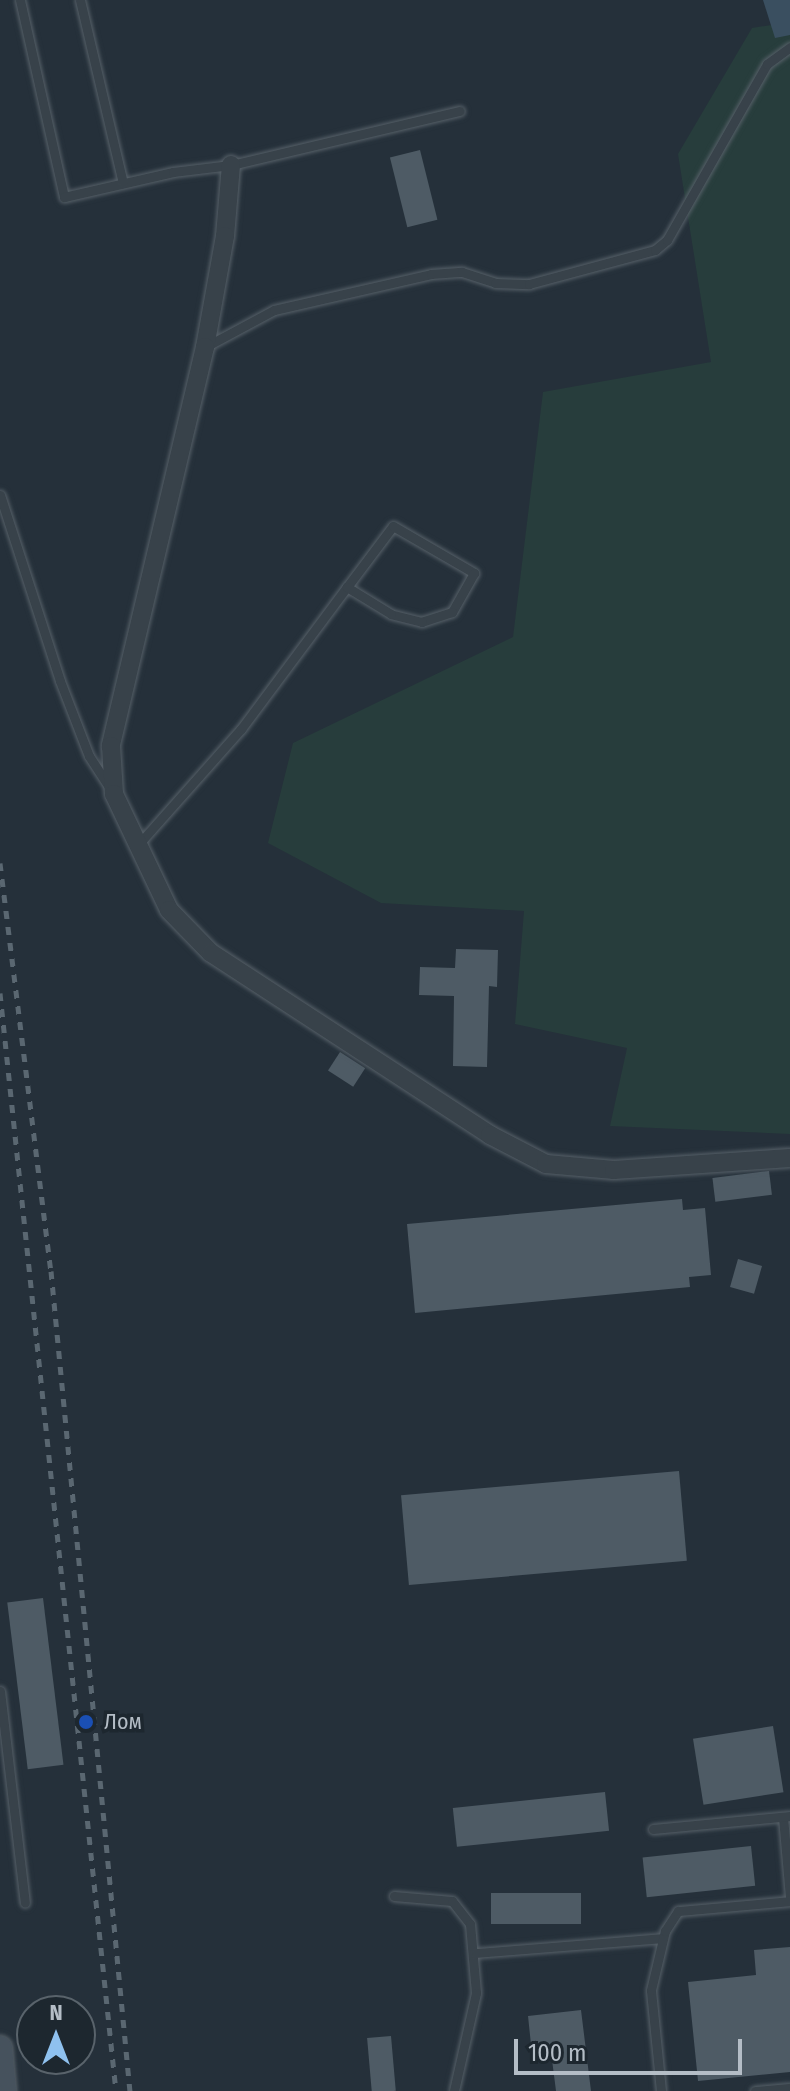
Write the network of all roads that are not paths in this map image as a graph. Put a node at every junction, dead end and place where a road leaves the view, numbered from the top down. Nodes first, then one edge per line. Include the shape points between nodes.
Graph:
1 (20, 0) edge
2 (80, 0) edge
3 (790, 47) edge
4 (460, 111) dead end
5 (231, 165) junction
6 (123, 183) junction
7 (205, 347) junction
8 (0, 495) edge
9 (347, 587) junction
10 (114, 794) junction
11 (136, 847) junction
12 (790, 1158) edge
13 (0, 1691) edge
14 (786, 1816) edge
15 (653, 1829) dead end
16 (394, 1896) dead end
17 (790, 1899) edge
18 (25, 1903) dead end
19 (662, 1938) junction
20 (476, 1953) junction
21 (0, 2048) edge
22 (790, 2088) edge
23 (4, 2091) edge
24 (454, 2091) edge
25 (661, 2091) edge
26 (755, 2091) edge

1 - 6 lane via 64,197
2 - 6 lane
3 - 7 lane via 767,64 667,240 655,250 529,284 495,283 462,272 431,274 274,310
4 - 5 lane
5 - 6 lane
5 - 7 street via 225,236
7 - 10 street via 129,650 111,746
8 - 10 lane via 60,681 89,756
9 - 9 lane via 391,614 422,622 452,612 474,573 393,526
9 - 11 lane via 241,729
10 - 11 street
11 - 12 street via 169,910 211,953 526,1155 546,1164 614,1170
13 - 18 lane
14 - 15 lane
14 - 17 lane
16 - 20 lane via 452,1901 470,1924
17 - 19 lane via 678,1911
19 - 20 lane
19 - 25 lane via 651,1990
20 - 24 lane via 476,1993
21 - 23 main road
22 - 26 lane

